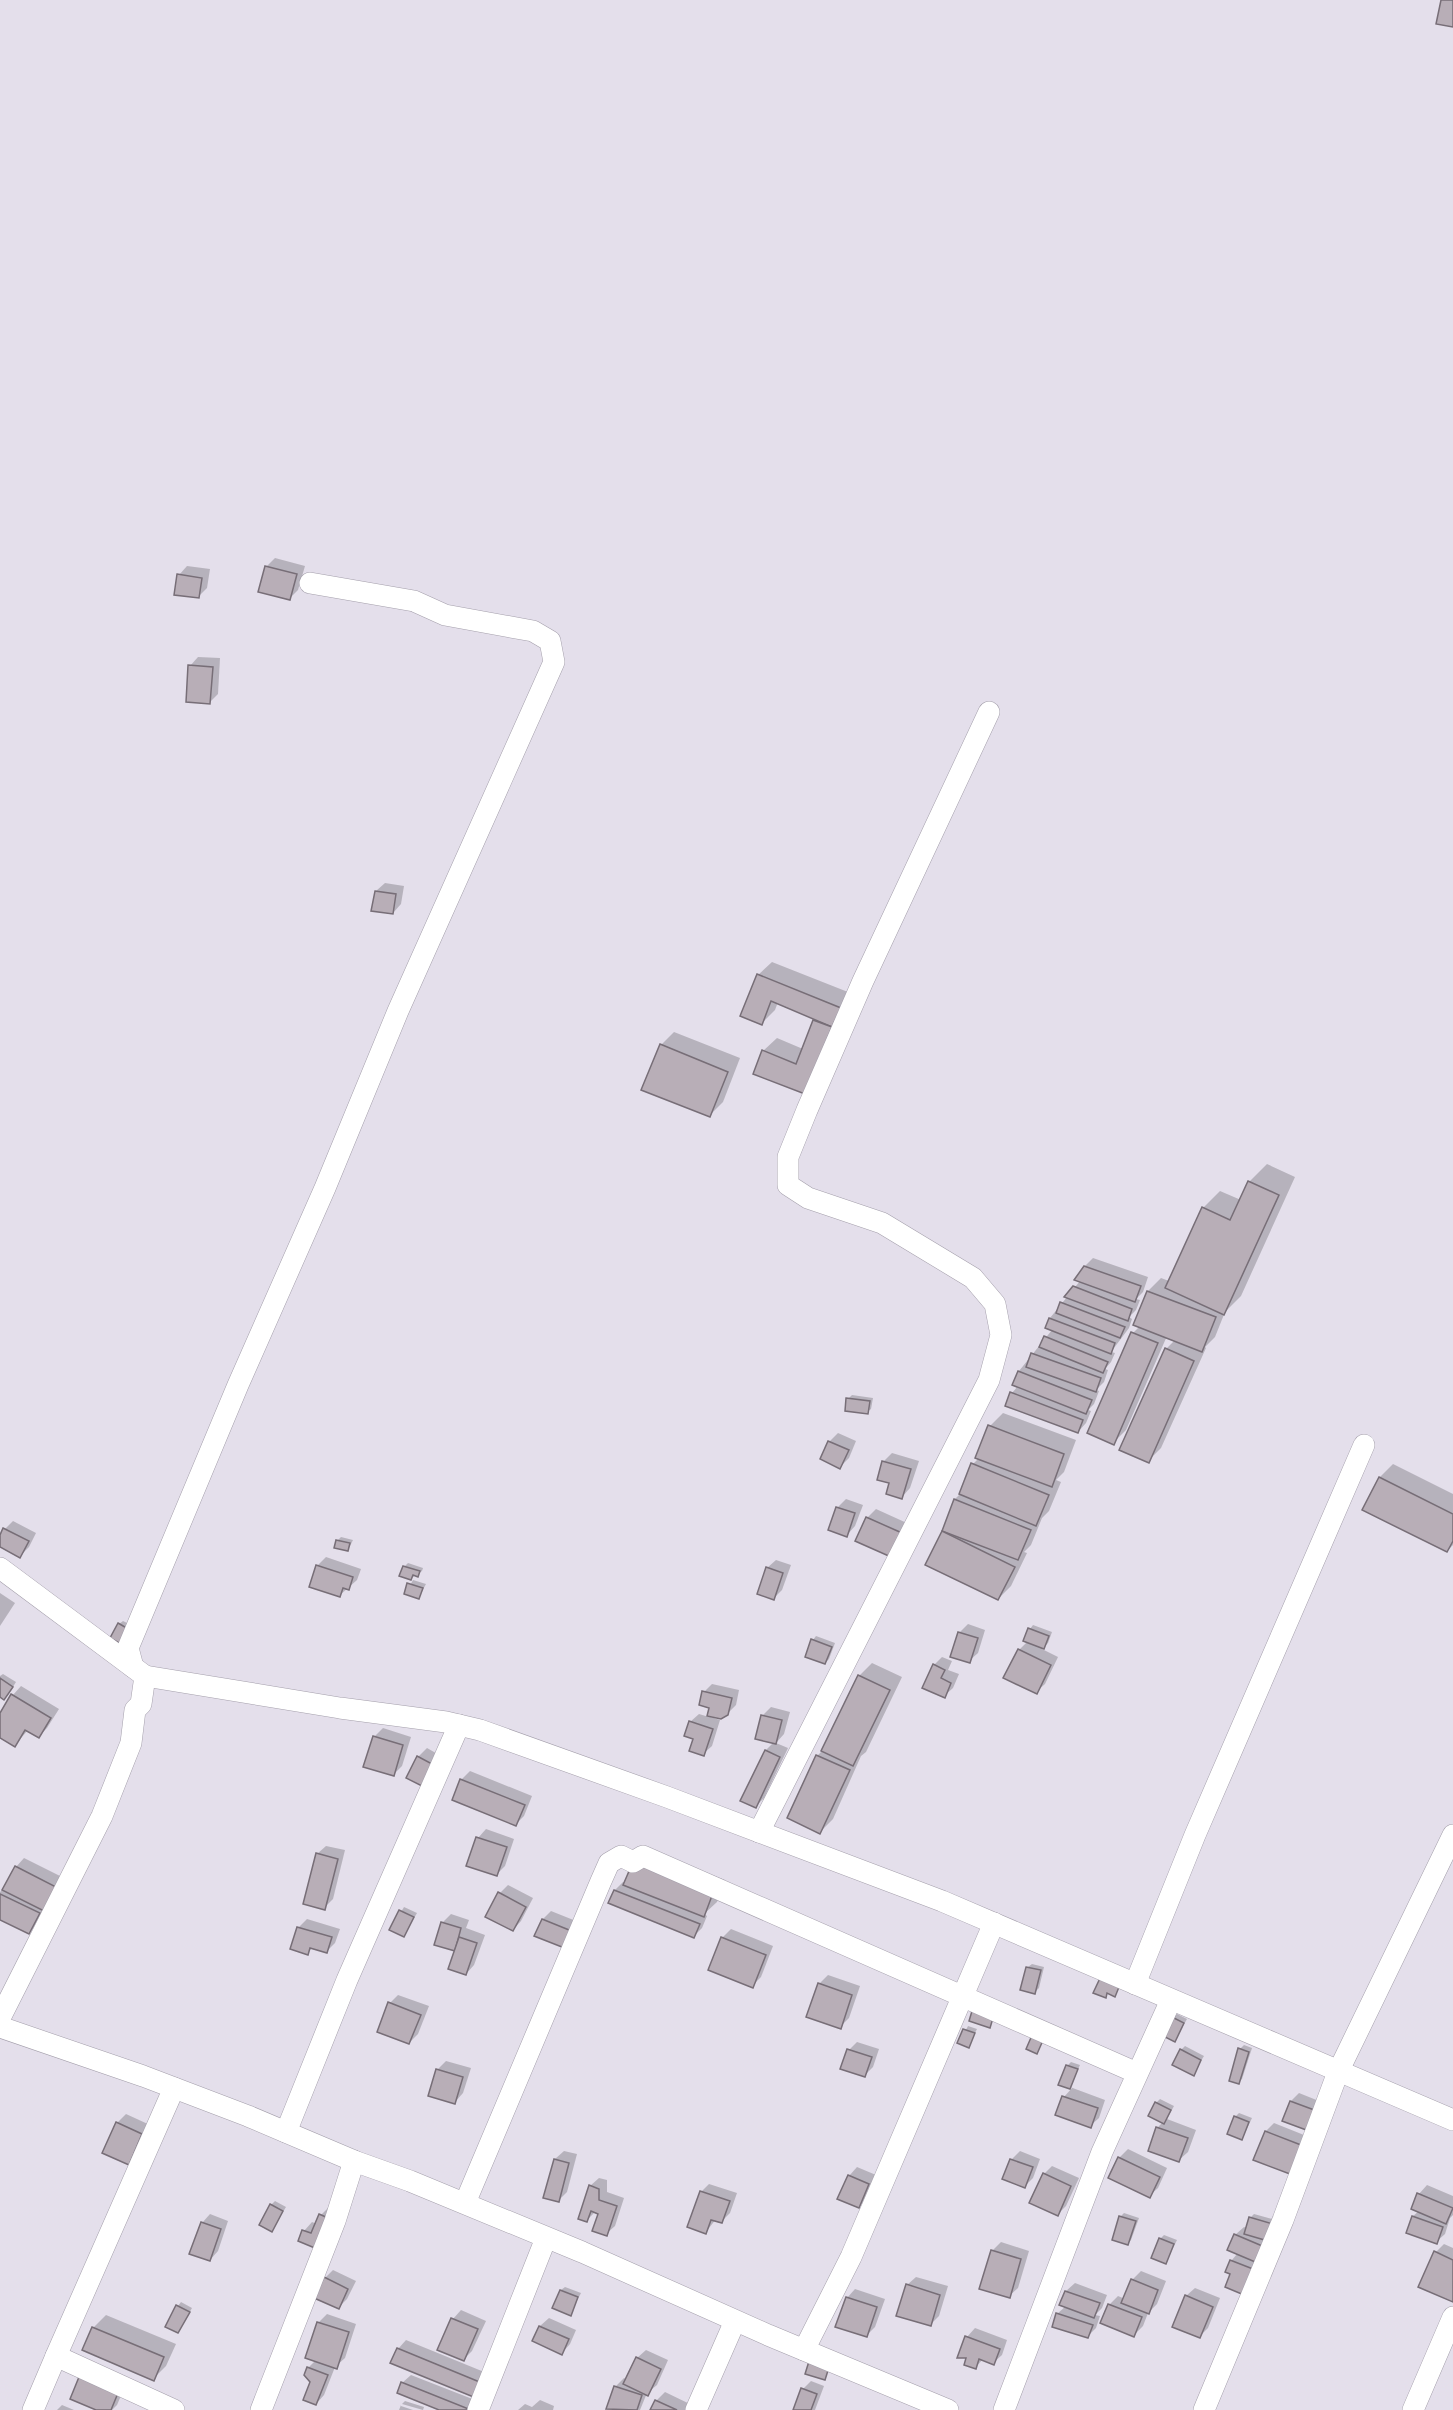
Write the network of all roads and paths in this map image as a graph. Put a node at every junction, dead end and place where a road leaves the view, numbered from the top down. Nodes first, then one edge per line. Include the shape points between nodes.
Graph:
1 (310, 583) dead end
2 (989, 712) dead end
3 (1364, 1445) dead end
4 (0, 1568) edge
5 (139, 1671) junction
6 (459, 1725) junction
7 (759, 1832) junction
8 (1453, 1835) edge
9 (993, 1923) junction
10 (1135, 1984) junction
11 (961, 1996) junction
12 (1170, 2000) junction
13 (0, 2018) edge
14 (0, 2026) edge
15 (1338, 2072) junction
16 (1137, 2073) junction
17 (174, 2088) junction
18 (1453, 2120) edge
19 (285, 2132) junction
20 (354, 2161) junction
21 (465, 2203) junction
22 (546, 2238) junction
23 (1453, 2317) edge
24 (735, 2321) junction
25 (804, 2350) junction
26 (56, 2356) junction
27 (33, 2410) edge
28 (174, 2410) edge
29 (261, 2410) edge
30 (478, 2410) edge
31 (696, 2410) edge
32 (948, 2410) edge
33 (1004, 2410) edge
34 (1204, 2410) edge
35 (1413, 2410) edge

1 - 5 street via 405,599 445,615 533,631 550,642 554,662 398,1011 128,1648
2 - 7 street via 807,1110 788,1156 788,1185 808,1198 882,1223 973,1278 995,1304 1001,1335 989,1380
3 - 10 street via 1195,1835
4 - 5 street
5 - 6 street
5 - 13 street via 141,1704 135,1710 131,1743 102,1816
6 - 7 street
6 - 19 street
7 - 9 street
8 - 15 street
9 - 10 street
9 - 11 street
10 - 12 street
11 - 16 street
11 - 21 street via 643,1856 633,1862 621,1856 609,1863
11 - 25 street via 851,2257
12 - 15 street
12 - 16 street
14 - 17 street
15 - 18 street
15 - 34 street via 1283,2220
16 - 33 street via 1102,2152
17 - 19 street
17 - 26 street
19 - 20 street
20 - 21 street
20 - 29 street via 335,2221
21 - 22 street
22 - 24 street
22 - 30 street
23 - 35 street
24 - 25 street
24 - 31 street
25 - 32 street
26 - 27 street
26 - 28 street

